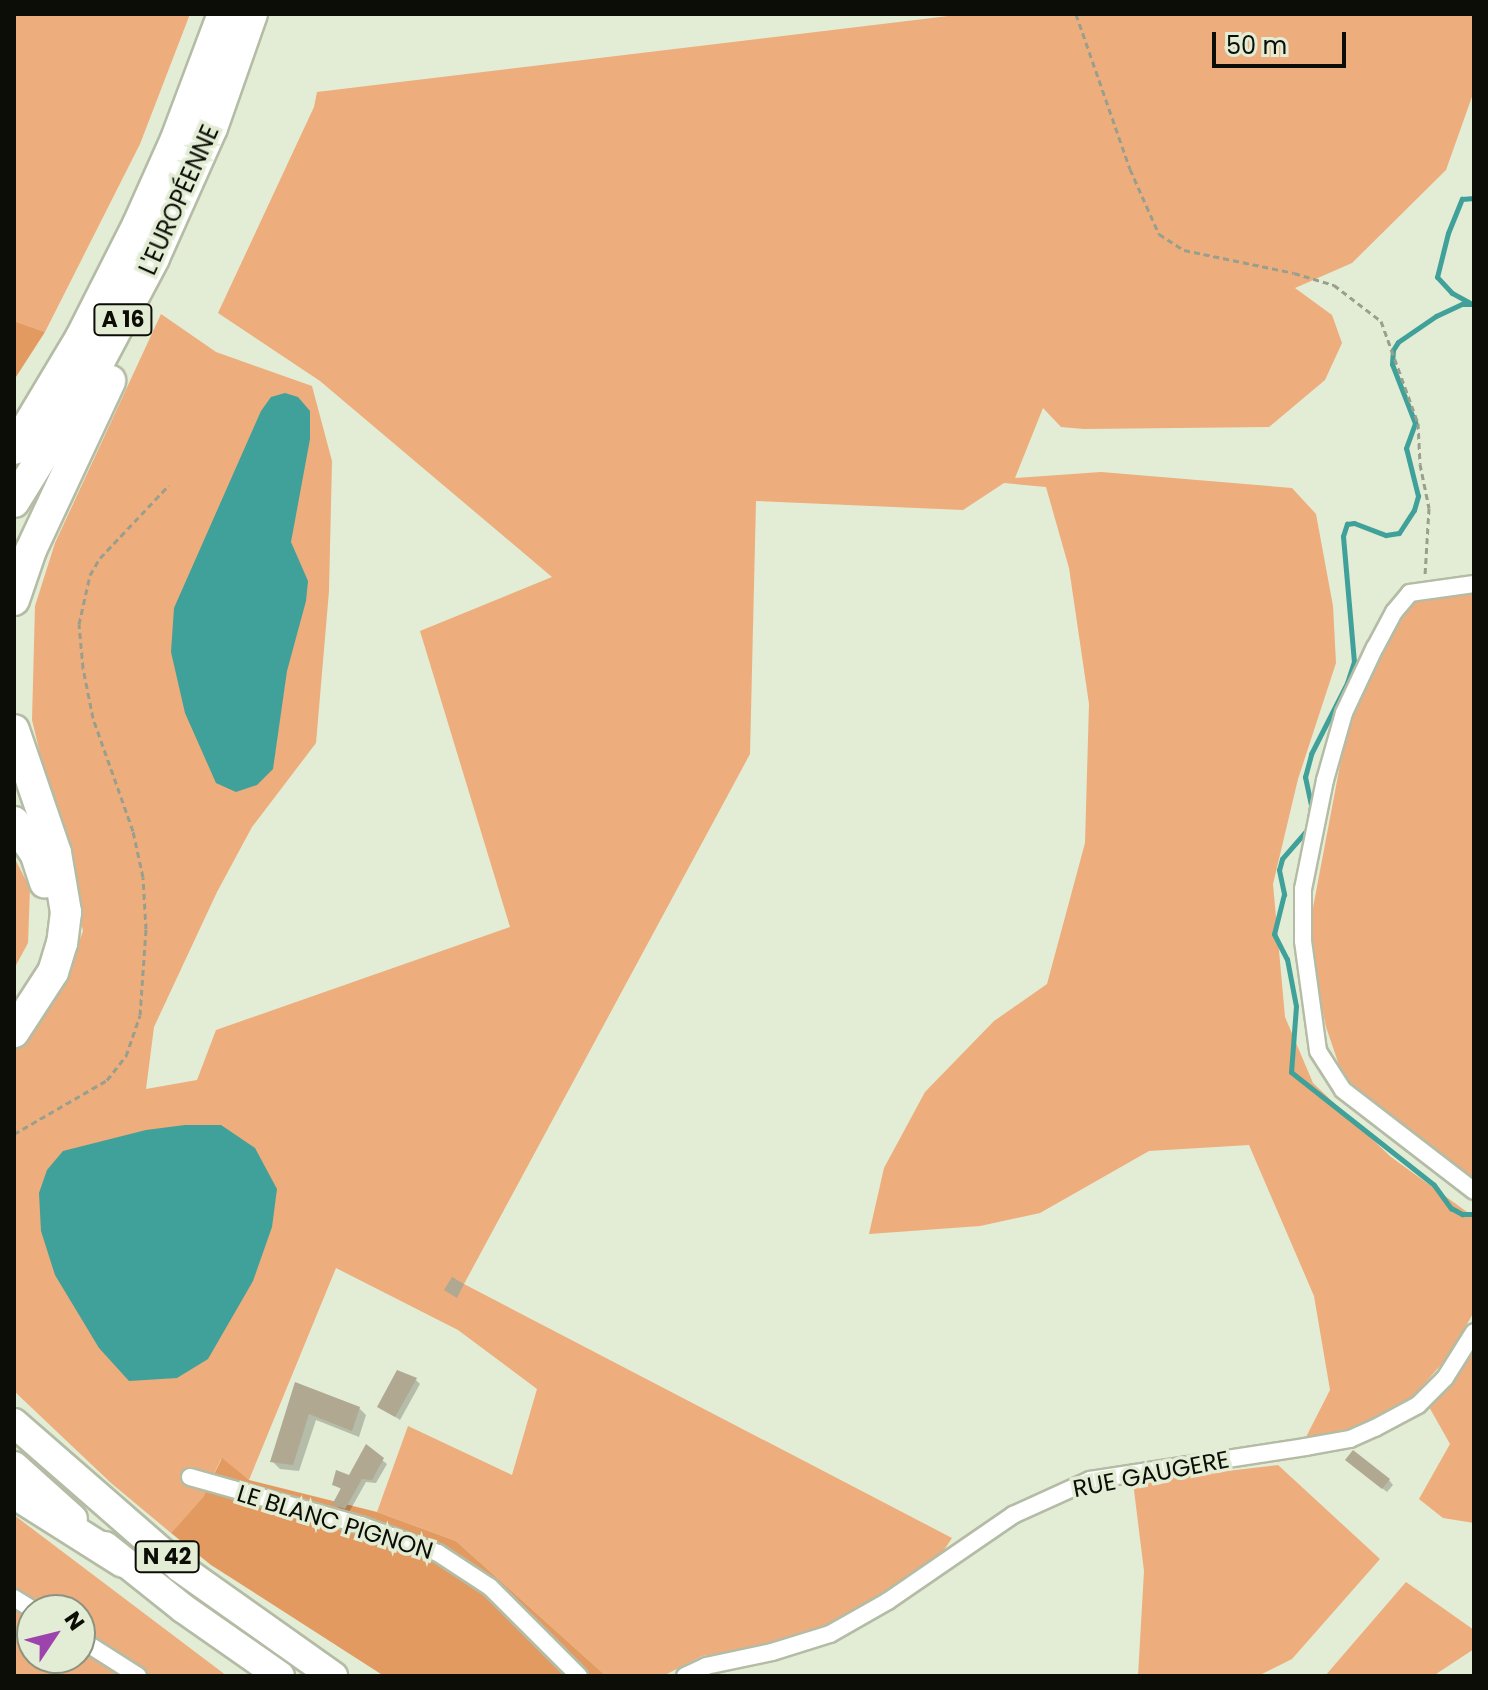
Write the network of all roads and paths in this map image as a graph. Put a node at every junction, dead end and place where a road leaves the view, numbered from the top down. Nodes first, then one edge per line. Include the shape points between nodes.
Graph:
1 (223, 14) edge
2 (252, 14) edge
3 (1076, 14) edge
4 (212, 128) junction
5 (176, 139) junction
6 (14, 416) edge
7 (14, 449) edge
8 (169, 485) dead end
9 (14, 502) edge
10 (1474, 584) edge
11 (1422, 589) junction
12 (14, 600) edge
13 (14, 730) edge
14 (14, 822) edge
15 (14, 1007) edge
16 (14, 1032) edge
17 (14, 1134) edge
18 (1474, 1191) edge
19 (1474, 1332) edge
20 (14, 1423) edge
21 (14, 1466) edge
22 (190, 1477) dead end
23 (14, 1493) edge
24 (123, 1562) junction
25 (96, 1649) edge
26 (138, 1676) edge
27 (280, 1676) edge
28 (333, 1676) edge
29 (579, 1676) edge
30 (685, 1676) edge

1 - 5 highway, L'EUROPÉENNE / A 16
2 - 4 highway, L'EUROPÉENNE / A 16
3 - 11 path via 1130,169 1159,234 1184,250 1334,285 1381,321 1418,423 1429,508
4 - 9 highway, L'EUROPÉENNE / A 16 via 123,320
4 - 12 highway via 168,260 48,512
5 - 6 highway
5 - 7 highway, L'EUROPÉENNE / A 16 via 93,315
8 - 17 path via 95,566 79,624 93,718 125,806 143,877 140,1015 126,1056 107,1080
10 - 11 street
11 - 18 street via 1410,593 1394,612 1344,713 1312,836 1303,889 1303,941 1318,1051 1343,1090
13 - 16 highway via 56,853 66,912 53,972
14 - 15 highway via 40,866 48,916 37,967
19 - 30 street, RUE GAUGERE via 1445,1378 1418,1405 1350,1439 1090,1480 1013,1515 830,1634
20 - 28 highway, N 42 via 179,1567
21 - 24 highway, N 42
22 - 29 street, LE BLANC PIGNON via 361,1525 438,1553 490,1587
23 - 24 highway
24 - 27 highway, N 42
25 - 26 street

